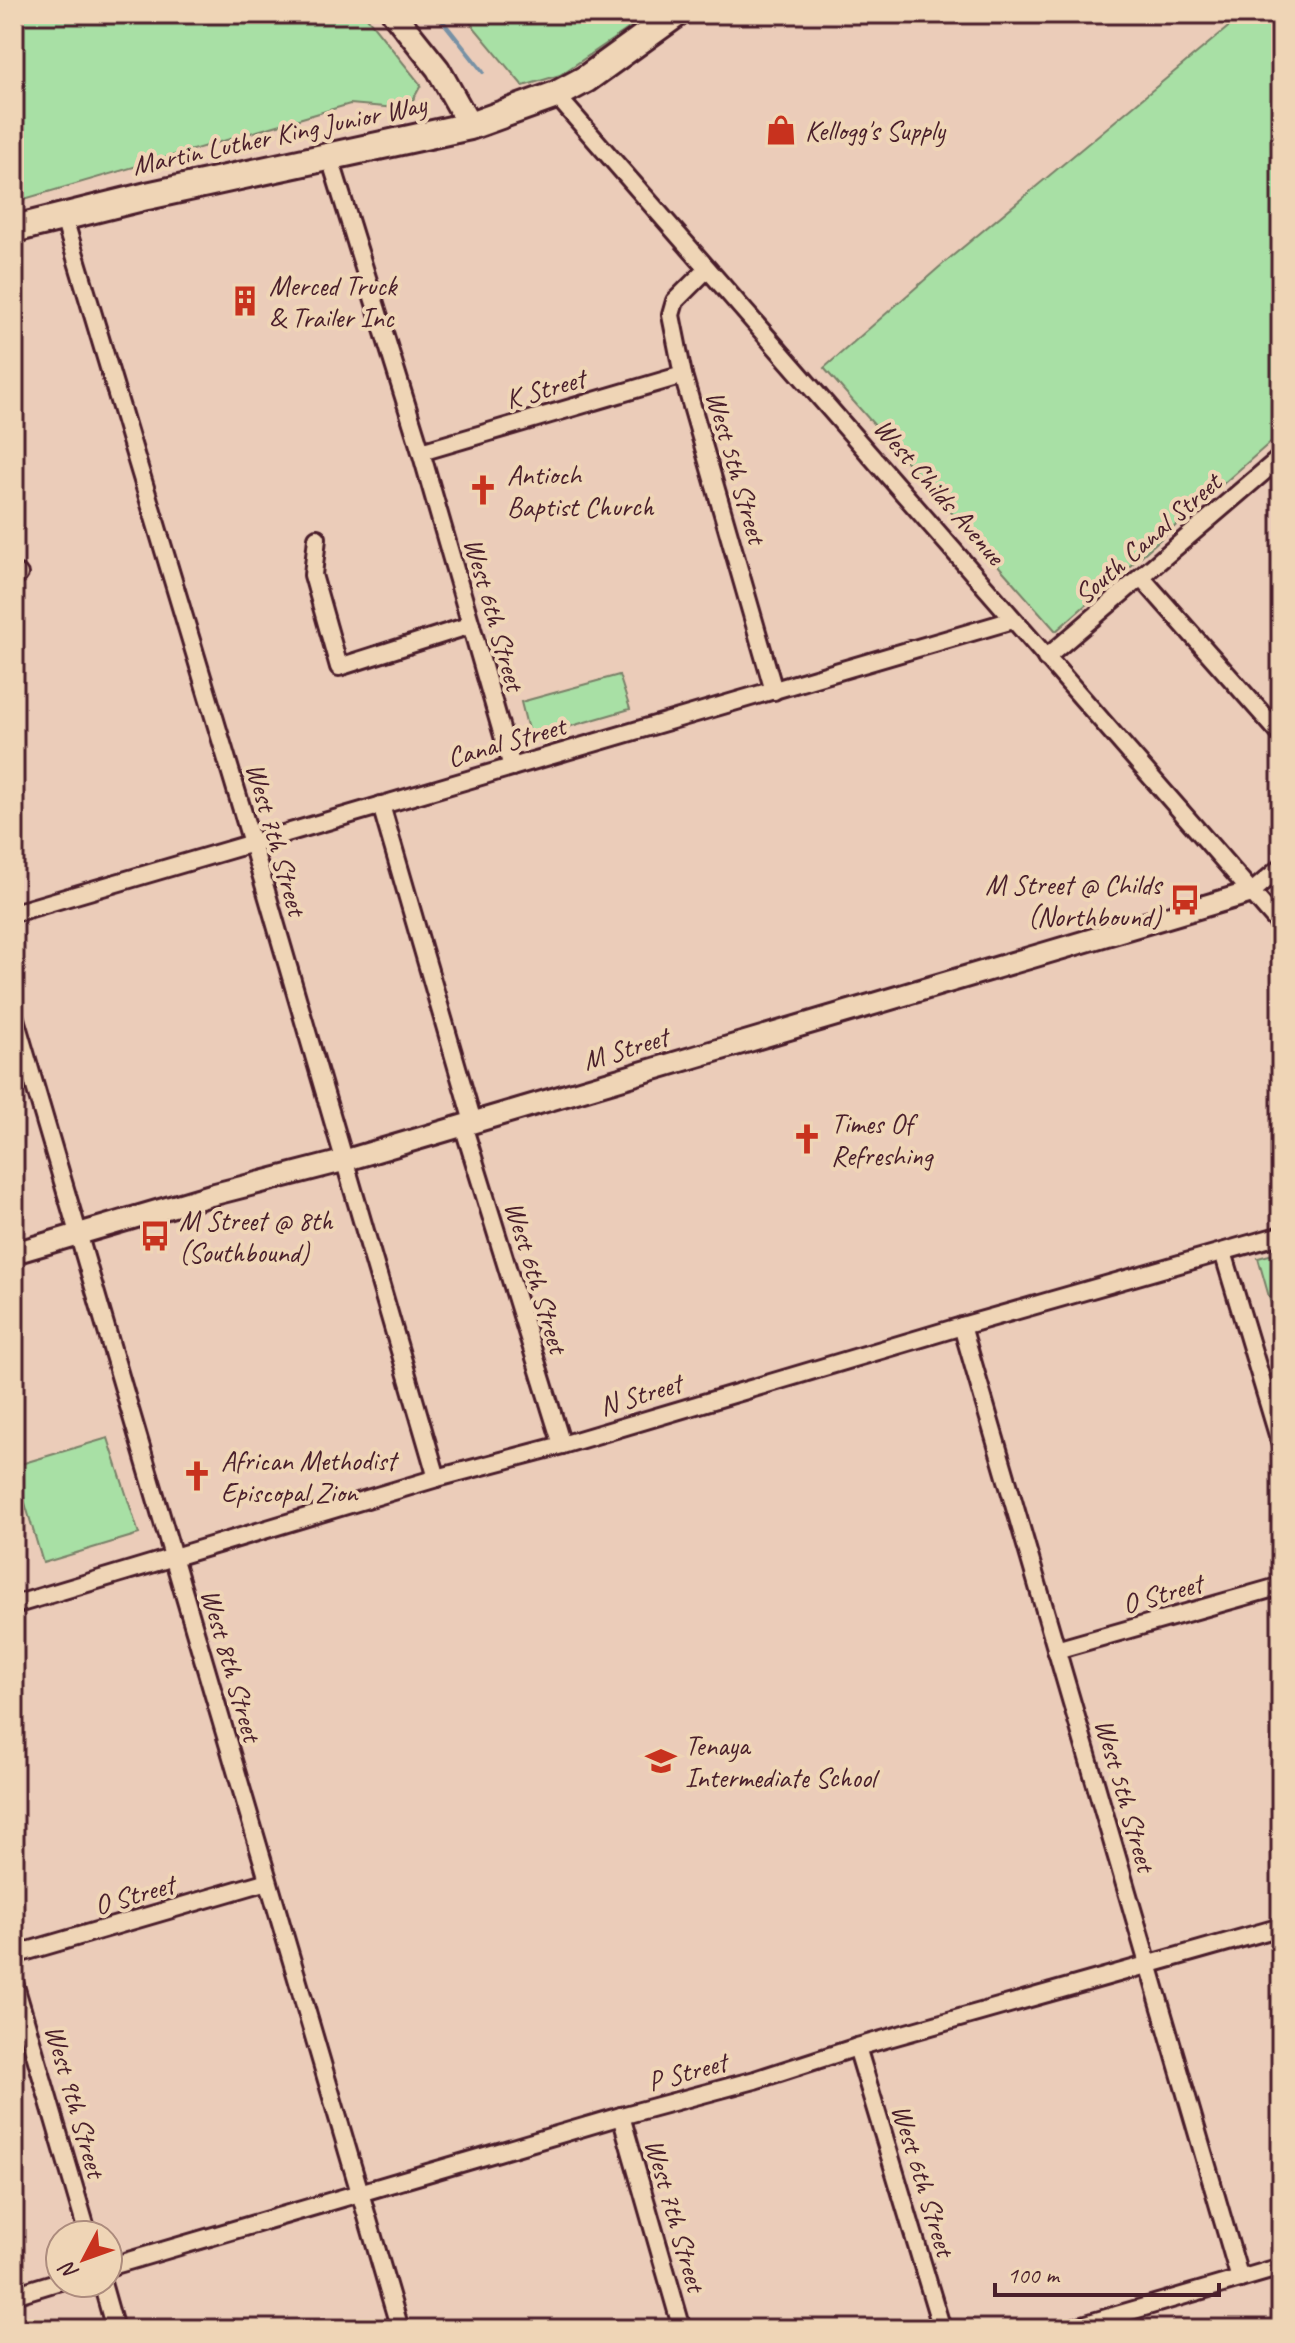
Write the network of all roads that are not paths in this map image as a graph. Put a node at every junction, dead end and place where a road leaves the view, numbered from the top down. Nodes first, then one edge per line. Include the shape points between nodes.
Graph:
1 (394, 14) edge
2 (676, 14) edge
3 (556, 95) junction
4 (470, 126) junction
5 (329, 155) junction
6 (63, 215) junction
7 (14, 229) edge
8 (707, 269) junction
9 (683, 375) junction
10 (421, 452) junction
11 (1281, 457) edge
12 (317, 538) dead end
13 (1141, 577) junction
14 (1013, 620) junction
15 (471, 625) junction
16 (1046, 658) junction
17 (774, 691) junction
18 (1281, 735) edge
19 (512, 767) junction
20 (381, 805) junction
21 (252, 843) junction
22 (1281, 867) edge
23 (1252, 892) junction
24 (14, 913) edge
25 (1281, 926) edge
26 (14, 1015) edge
27 (468, 1124) junction
28 (343, 1161) junction
29 (79, 1234) junction
30 (1281, 1235) edge
31 (1223, 1252) junction
32 (14, 1253) edge
33 (962, 1326) junction
34 (562, 1445) junction
35 (1281, 1445) edge
36 (437, 1478) junction
37 (172, 1555) junction
38 (1281, 1586) edge
39 (14, 1605) edge
40 (1056, 1650) junction
41 (268, 1881) junction
42 (1281, 1927) edge
43 (14, 1955) edge
44 (1148, 1966) junction
45 (14, 1982) edge
46 (857, 2047) junction
47 (621, 2116) junction
48 (359, 2193) junction
49 (83, 2219) edge
50 (124, 2262) edge
51 (1281, 2267) edge
52 (1240, 2279) junction
53 (44, 2286) edge
54 (14, 2295) edge
55 (107, 2299) edge
56 (115, 2329) edge
57 (400, 2329) edge
58 (682, 2329) edge
59 (942, 2329) edge
60 (1069, 2329) edge

1 - 4 main road via 438,69
2 - 3 highway, Martin Luther King Junior Way
3 - 4 highway, Martin Luther King Junior Way
3 - 8 street, West Childs Avenue
4 - 5 highway, Martin Luther King Junior Way
5 - 6 highway, Martin Luther King Junior Way
5 - 10 street, West 6th Street
6 - 7 highway, Martin Luther King Junior Way
6 - 21 street, West 7th Street
8 - 9 street, West 5th Street via 675,301 671,315
8 - 14 street, West Childs Avenue
9 - 10 street, K Street
9 - 17 street, West 5th Street
10 - 15 street, West 6th Street
11 - 13 street, South Canal Street
12 - 15 street via 313,575 339,667
13 - 16 street, South Canal Street
13 - 18 street
14 - 16 street, West Childs Avenue
14 - 17 street, Canal Street
15 - 19 street, West 6th Street
16 - 23 street, West Childs Avenue
17 - 19 street, Canal Street
19 - 20 street, Canal Street
20 - 21 street, Canal Street
20 - 27 street, West 6th Street
21 - 24 street, Canal Street
21 - 28 street, West 7th Street
22 - 23 street
23 - 25 street, West Childs Avenue
23 - 27 street, M Street
26 - 29 street, West 8th Street
27 - 28 street, M Street
27 - 34 street, West 6th Street
28 - 29 street, M Street
28 - 36 street, West 7th Street
29 - 32 street, M Street
29 - 37 street, West 8th Street
30 - 31 street, N Street
31 - 33 street, N Street
31 - 35 street
33 - 34 street, N Street
33 - 40 street, West 5th Street
34 - 36 street, N Street
36 - 37 street, N Street
37 - 39 street, N Street
37 - 41 street, West 8th Street
38 - 40 street, O Street
40 - 44 street, West 5th Street
41 - 43 street, O Street
41 - 48 street, West 8th Street
42 - 44 street, P Street
44 - 46 street, P Street
44 - 52 street, West 5th Street
45 - 49 street, West 9th Street
46 - 47 street, P Street
46 - 59 street, West 6th Street
47 - 48 street, P Street
47 - 58 street, West 7th Street
48 - 50 street, P Street
48 - 57 street, West 8th Street
51 - 52 street
52 - 60 street
53 - 54 street
55 - 56 street

